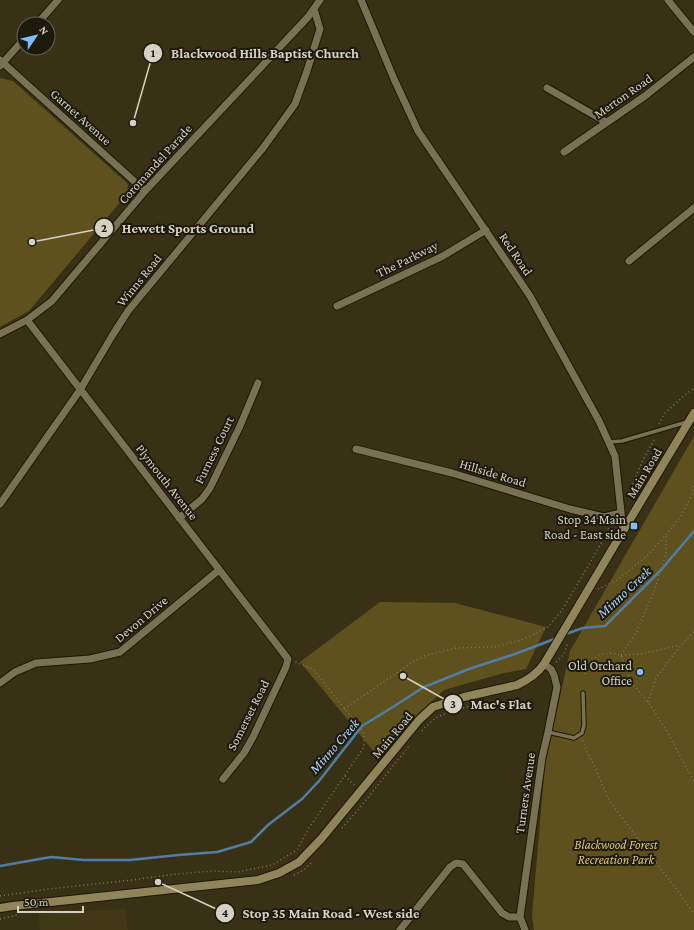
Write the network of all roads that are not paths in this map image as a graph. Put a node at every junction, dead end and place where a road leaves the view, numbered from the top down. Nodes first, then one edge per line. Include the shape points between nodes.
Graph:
1 (58, 0) edge
2 (320, 0) edge
3 (361, 0) edge
4 (668, 0) edge
5 (314, 8) junction
6 (44, 16) edge
7 (308, 17) junction
8 (318, 21) junction
9 (694, 32) edge
10 (16, 47) edge
11 (694, 58) edge
12 (1, 63) edge
13 (547, 88) dead end
14 (606, 122) junction
15 (564, 152) dead end
16 (145, 191) junction
17 (694, 208) edge
18 (486, 230) junction
19 (629, 261) dead end
20 (337, 306) dead end
21 (27, 320) junction
22 (0, 334) edge
23 (258, 383) dead end
24 (80, 390) junction
25 (694, 413) edge
26 (689, 422) junction
27 (609, 442) junction
28 (356, 449) dead end
29 (0, 504) edge
30 (621, 513) junction
31 (179, 518) junction
32 (622, 531) junction
33 (219, 570) junction
34 (288, 659) joint
35 (547, 666) junction
36 (0, 683) edge
37 (584, 693) dead end
38 (548, 732) junction
39 (223, 779) dead end
40 (0, 908) edge
41 (520, 917) junction
42 (400, 930) edge
43 (525, 930) edge

1 - 6 street
2 - 5 street, Coromandel Parade
3 - 18 street, Red Road via 418,131
4 - 9 street
5 - 7 street, Coromandel Parade
5 - 8 street, Winns Road
7 - 8 street
7 - 16 street, Coromandel Parade
8 - 24 street, Winns Road via 320,29 295,104 263,148 128,311
10 - 12 street
11 - 14 street, Merton Road
12 - 16 street, Garnet Avenue
13 - 14 street
14 - 15 street, Merton Road
16 - 21 street, Coromandel Parade via 52,301
17 - 19 street
18 - 20 street, The Parkway via 443,256
18 - 27 street, Red Road via 530,296
21 - 22 street, Coromandel Parade
21 - 24 street, Plymouth Avenue
23 - 31 street, Furness Court via 210,488 202,499
24 - 29 street, Winns Road
24 - 31 street, Plymouth Avenue
25 - 26 main road, Main Road
26 - 27 lane via 622,441
26 - 32 main road, Main Road
27 - 30 street, Red Road via 615,456
28 - 30 street, Hillside Road via 452,473 604,518
30 - 32 street, Red Road
31 - 33 street, Plymouth Avenue
32 - 35 main road, Main Road via 557,643
33 - 34 street, Plymouth Avenue
33 - 36 street, Devon Drive via 120,652 90,659 36,663 14,672
34 - 39 street, Somerset Road via 250,742
35 - 38 street, Turners Avenue via 554,675 557,687
35 - 40 main road, Main Road via 517,685 433,707 321,839 299,862 279,873 258,880
37 - 38 lane via 582,733 574,738
38 - 41 street, Turners Avenue via 542,758
41 - 42 street via 509,917 502,913 463,864 456,863 450,867
41 - 43 street, Turners Avenue

